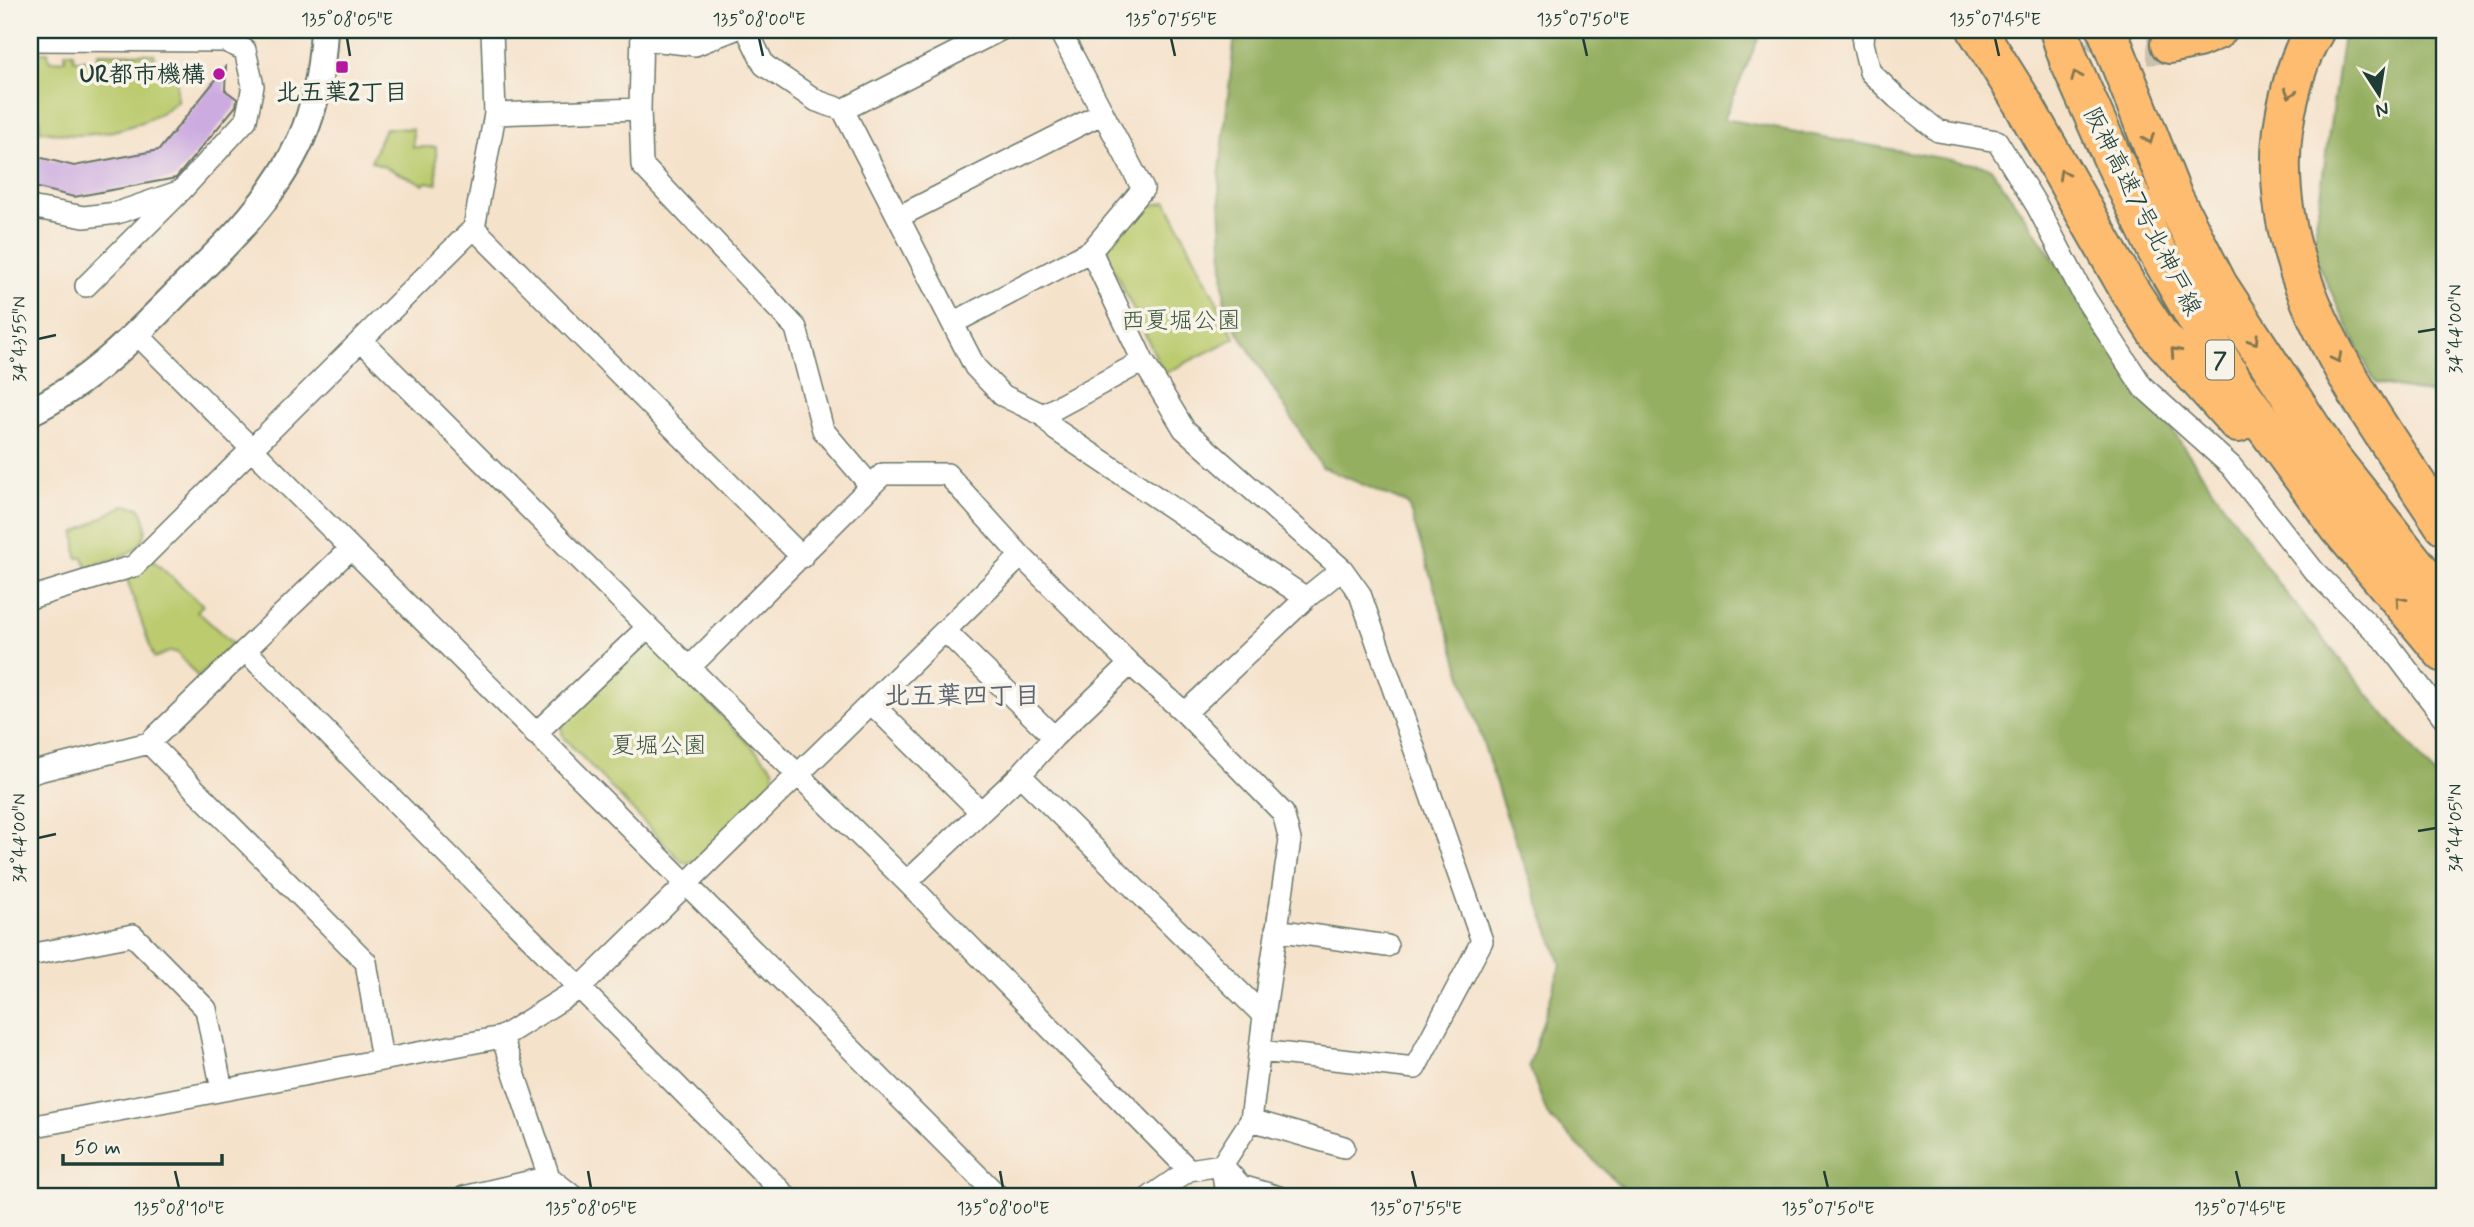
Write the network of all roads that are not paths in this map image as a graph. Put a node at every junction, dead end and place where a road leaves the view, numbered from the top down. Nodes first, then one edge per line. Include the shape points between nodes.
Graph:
1 (324, 30) edge
2 (492, 30) edge
3 (733, 30) edge
4 (747, 30) edge
5 (1000, 30) edge
6 (1059, 30) edge
7 (1864, 30) edge
8 (1977, 30) edge
9 (2059, 30) edge
10 (2108, 30) edge
11 (2217, 30) edge
12 (2315, 30) edge
13 (642, 34) edge
14 (30, 40) edge
15 (2170, 44) tunnel mouth
16 (640, 109) junction
17 (843, 110) junction
18 (1103, 113) junction
19 (495, 114) junction
20 (181, 191) junction
21 (30, 207) edge
22 (898, 217) junction
23 (474, 228) junction
24 (1091, 251) junction
25 (86, 286) dead end
26 (953, 323) junction
27 (137, 334) junction
28 (361, 340) junction
29 (1143, 361) junction
30 (30, 412) edge
31 (1043, 415) junction
32 (250, 448) junction
33 (870, 485) junction
34 (2444, 525) edge
35 (2339, 527) junction
36 (350, 549) junction
37 (1021, 556) junction
38 (802, 557) junction
39 (1342, 569) junction
40 (30, 598) edge
41 (1306, 598) junction
42 (2444, 601) edge
43 (648, 627) junction
44 (945, 631) junction
45 (245, 650) junction
46 (2444, 653) edge
47 (1130, 664) junction
48 (690, 667) junction
49 (871, 703) junction
50 (1185, 713) junction
51 (2444, 718) edge
52 (535, 734) junction
53 (1054, 737) junction
54 (149, 743) junction
55 (30, 773) edge
56 (1020, 775) junction
57 (798, 776) junction
58 (980, 811) junction
59 (907, 882) junction
60 (686, 886) junction
61 (1276, 930) junction
62 (1387, 946) dead end
63 (30, 955) edge
64 (580, 988) junction
65 (1264, 1016) junction
66 (502, 1037) junction
67 (1260, 1051) junction
68 (382, 1060) junction
69 (222, 1090) junction
70 (1251, 1120) junction
71 (30, 1127) edge
72 (1344, 1147) dead end
73 (1222, 1166) junction
74 (1189, 1170) junction
75 (549, 1177) junction
76 (497, 1193) edge
77 (464, 1197) edge
78 (574, 1197) edge
79 (787, 1197) edge
80 (999, 1197) edge
81 (1150, 1197) edge
82 (1226, 1197) edge
83 (1279, 1197) edge

1 - 27 street via 312,109 286,168 252,217
2 - 19 street
3 - 13 street via 695,45
4 - 17 street via 764,65 817,101
5 - 17 street
6 - 18 street
7 - 51 street via 1870,72 1897,99 1938,131 1997,141 2038,206 2085,298 2141,386 2231,466 2314,571 2388,644
35 -> 8 highway via 2158,334
35 -> 9 highway, 阪神高速7号北神戸線 / 7 via 2235,385 2157,251 2106,145
10 -> 42 highway, 阪神高速7号北神戸線 / 7 via 2172,195 2218,285 2330,458
11 - 15 highway
12 -> 34 highway via 2295,75 2282,131 2283,198 2296,263 2318,321 2352,386
13 - 16 street
14 - 20 street via 225,41 245,50 253,86 246,120
16 - 19 street
16 - 33 street via 642,165 796,328 823,430
17 - 22 street
18 - 22 street
18 - 24 street via 1143,189
19 - 23 street
20 - 21 street via 117,214 84,218
20 - 25 street
22 - 26 street
23 - 28 street
23 - 38 street
24 - 26 street
24 - 29 street
26 - 31 street via 975,367 1002,395
27 - 30 street via 96,371
27 - 32 street
28 - 32 street
28 - 43 street
29 - 31 street
29 - 39 street via 1184,429
31 - 41 street via 1056,430
32 - 36 street
32 - 40 street via 134,566
33 - 37 street via 883,474 947,474
33 - 38 street
46 -> 35 highway, 阪神高速7号北神戸線 / 7
36 - 45 street
36 - 52 street
37 - 44 street
37 - 47 street
38 - 48 street
39 - 41 street
39 - 67 street via 1360,594 1482,941 1415,1068
41 - 50 street
43 - 48 street
43 - 52 street
44 - 49 street
44 - 53 street
45 - 54 street
45 - 64 street
47 - 50 street
47 - 53 street
48 - 57 street
49 - 57 street
49 - 58 street
50 - 61 street via 1283,813 1290,840
52 - 60 street
53 - 56 street
54 - 55 street
54 - 68 street via 366,962
56 - 58 street
56 - 65 street
57 - 59 street
57 - 60 street
58 - 59 street
59 - 74 street
60 - 64 street
60 - 80 street
61 - 62 street
61 - 65 street
63 - 69 street via 132,935 206,1009
64 - 66 street
64 - 79 street
65 - 67 street
66 - 68 street
66 - 75 street
67 - 70 street
68 - 69 street
69 - 71 street
70 - 72 street
70 - 73 street
73 - 74 street
73 - 82 street
73 - 83 street via 1241,1186
74 - 81 street
75 - 76 street
75 - 78 street
76 - 77 street

